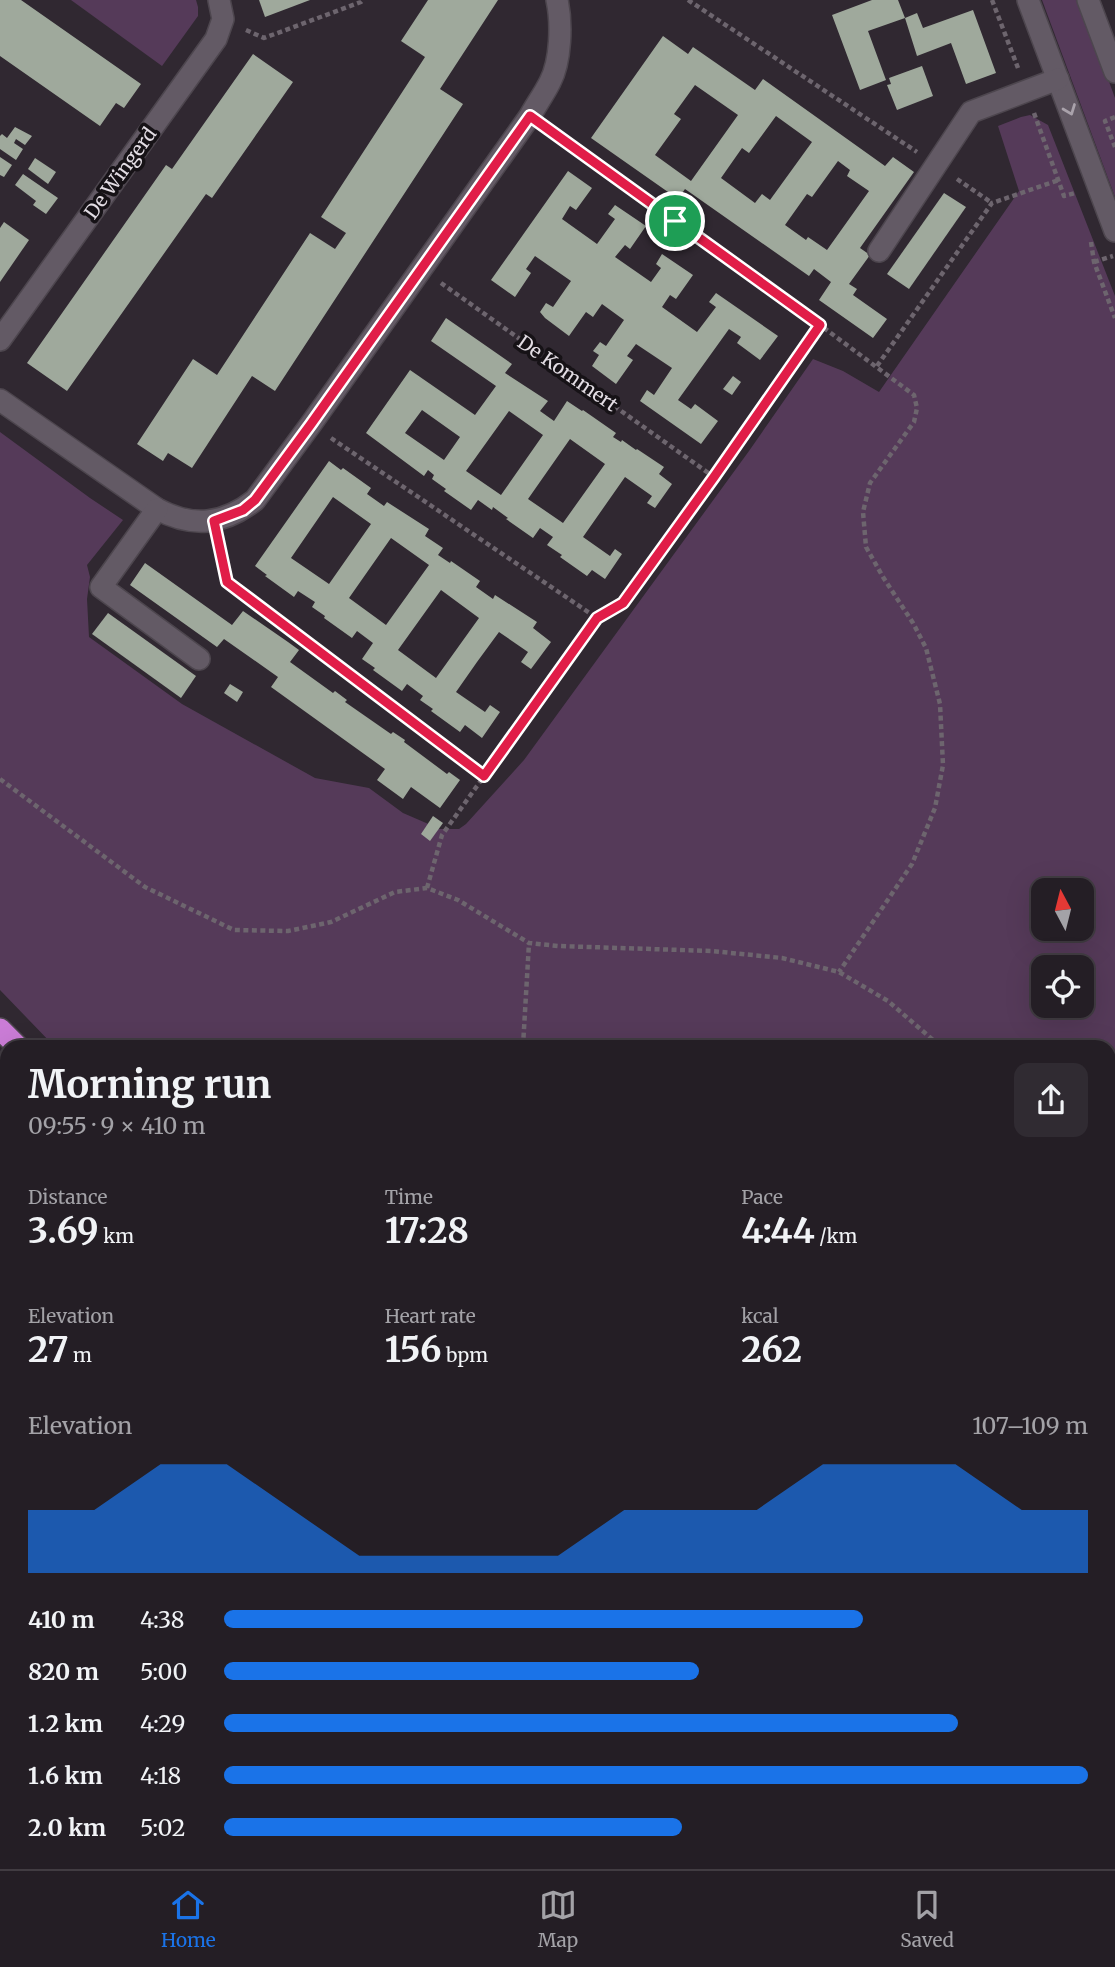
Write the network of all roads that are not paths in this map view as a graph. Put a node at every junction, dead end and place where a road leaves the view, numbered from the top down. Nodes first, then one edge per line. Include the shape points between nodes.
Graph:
1 (557, 0) edge
2 (1028, 0) edge
3 (1088, 0) edge
4 (221, 9) edge
5 (1115, 72) edge
6 (1058, 79) junction
7 (1115, 231) edge
8 (879, 251) dead end
9 (0, 340) edge
10 (0, 400) edge
11 (157, 509) junction
12 (199, 659) dead end

1 - 11 street via 560,43 551,80 530,116 255,500 214,521 185,520
2 - 6 street
3 - 5 street
4 - 9 street, De Wingerd via 216,38
6 -> 7 street
6 - 8 street via 971,112
10 - 11 street
11 - 12 street via 101,587

